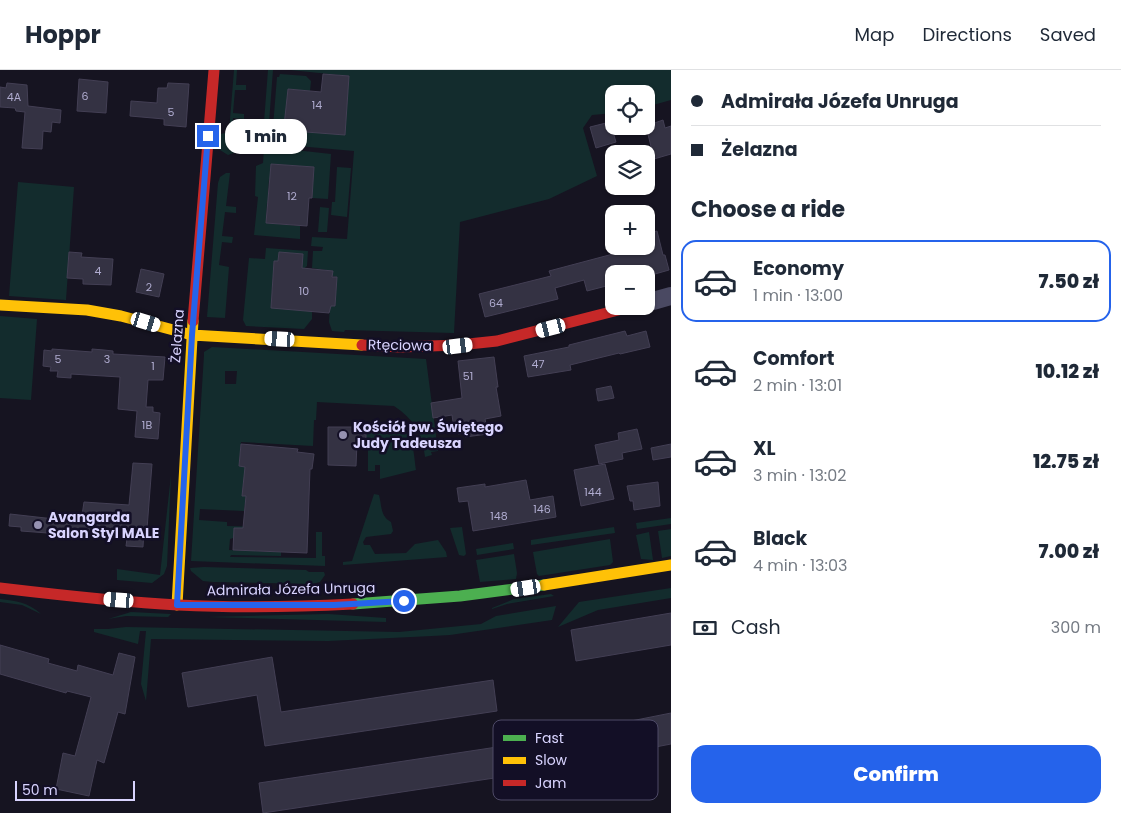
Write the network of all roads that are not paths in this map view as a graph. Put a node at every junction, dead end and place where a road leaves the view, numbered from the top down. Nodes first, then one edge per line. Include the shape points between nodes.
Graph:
1 (214, 70) edge
2 (671, 296) edge
3 (655, 300) edge
4 (0, 305) edge
5 (605, 313) edge
6 (192, 335) junction
7 (671, 565) edge
8 (0, 588) edge
9 (177, 605) junction

1 - 6 street, Żelazna
2 - 3 street
4 - 6 street, Rtęciowa via 86,310
5 - 6 street, Rtęciowa via 497,341 458,346 400,347
6 - 9 street, Żelazna
7 - 9 street, Admirała Józefa Unruga via 440,598 334,605
8 - 9 street, Admirała Józefa Unruga

